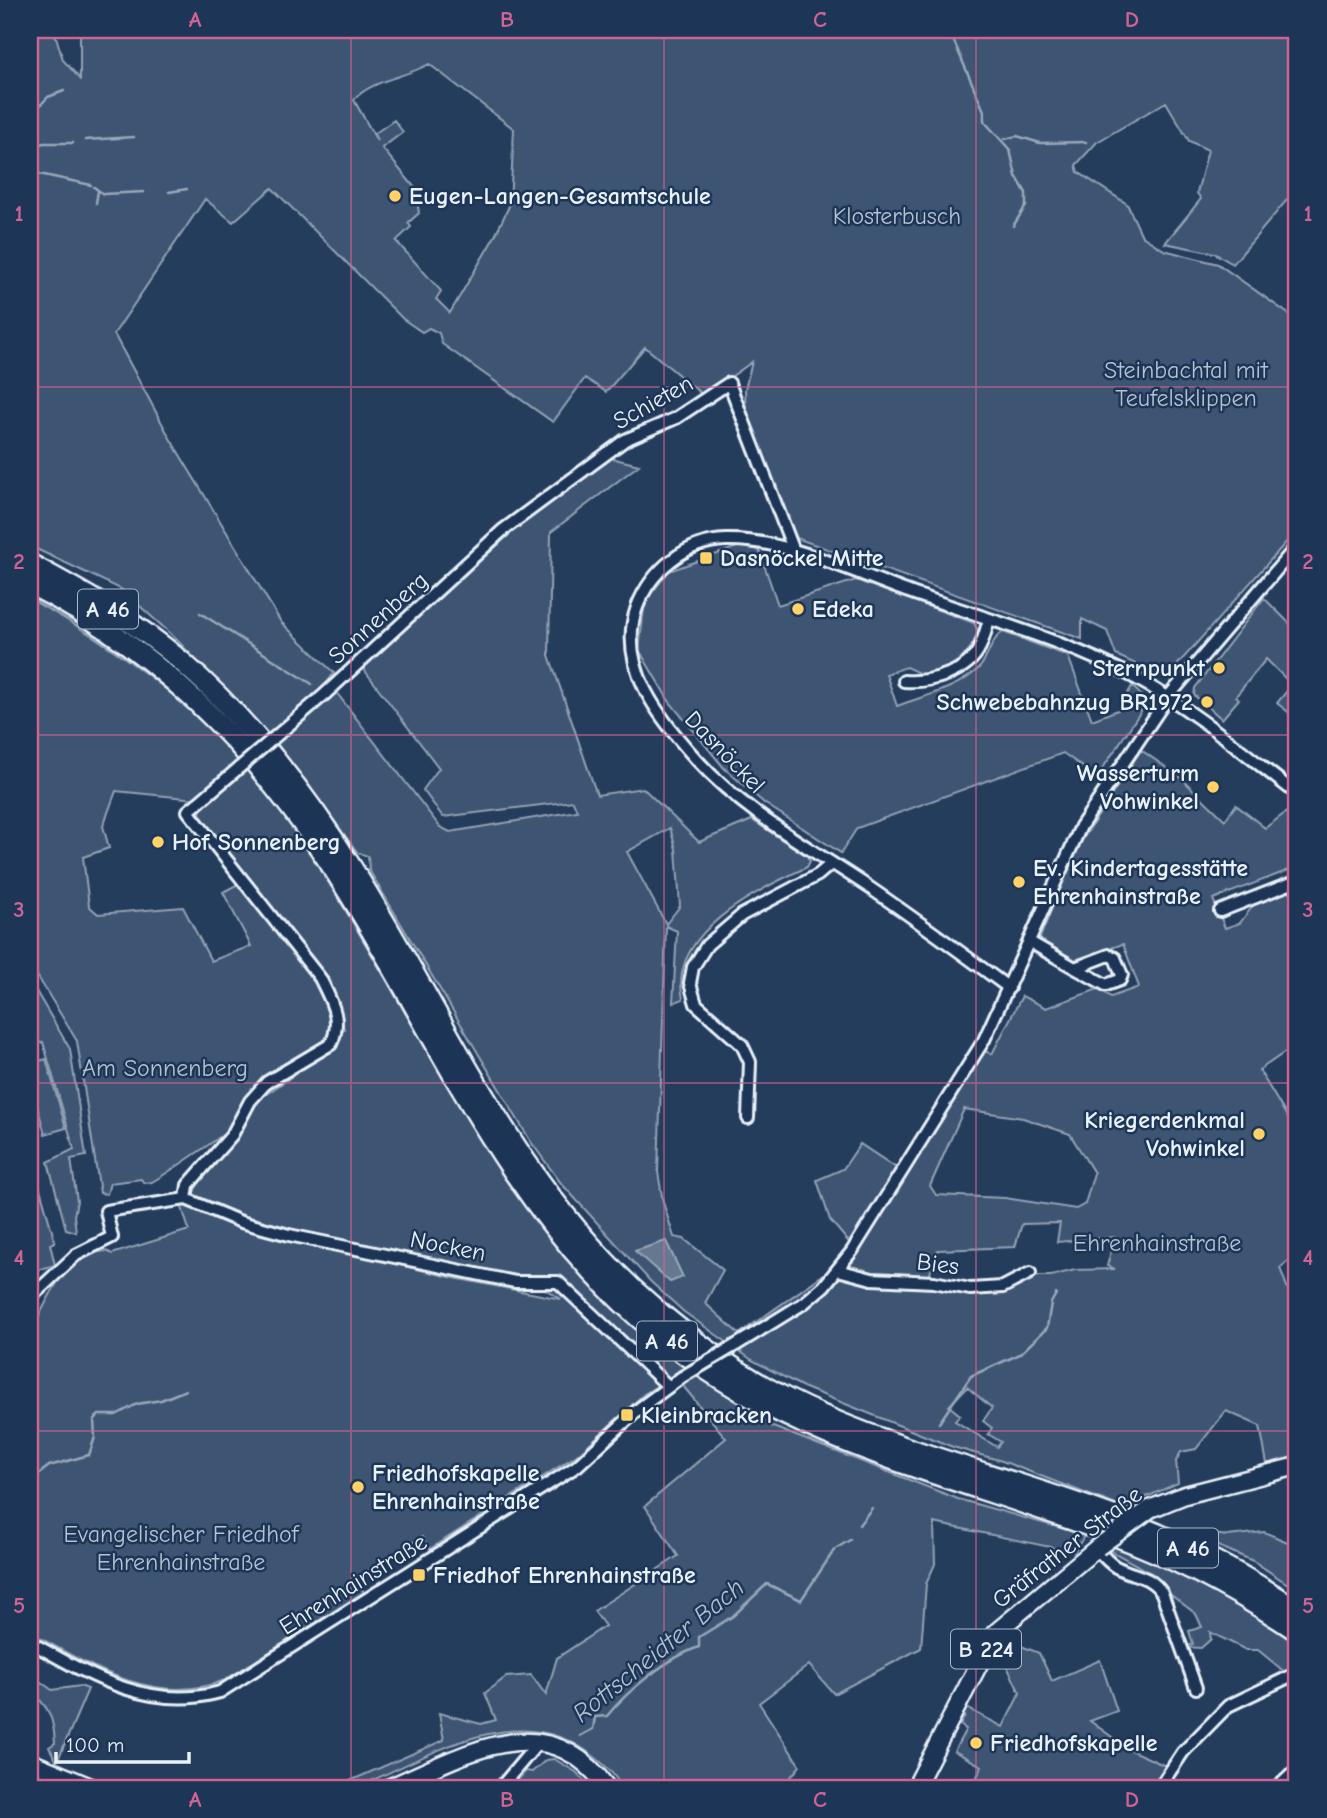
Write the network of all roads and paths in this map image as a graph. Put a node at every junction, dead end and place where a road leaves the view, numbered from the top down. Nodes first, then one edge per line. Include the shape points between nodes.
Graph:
1 (598, 460) joint
2 (1297, 546) edge
3 (794, 551) junction
4 (30, 564) edge
5 (30, 584) edge
6 (989, 620) junction
7 (904, 681) dead end
8 (1168, 697) junction
9 (1297, 794) edge
10 (831, 864) junction
11 (1297, 881) edge
12 (1220, 911) dead end
13 (1030, 942) junction
14 (1075, 968) dead end
15 (1009, 988) junction
16 (748, 1118) dead end
17 (186, 1199) junction
18 (838, 1270) junction
19 (1030, 1273) dead end
20 (30, 1298) edge
21 (668, 1386) junction
22 (1297, 1466) edge
23 (1097, 1548) junction
24 (1297, 1610) edge
25 (1297, 1631) edge
26 (30, 1642) edge
27 (1297, 1673) edge
28 (1196, 1688) dead end
29 (538, 1743) junction
30 (30, 1762) edge
31 (1297, 1769) edge
32 (93, 1788) edge
33 (388, 1788) edge
34 (500, 1788) edge
35 (607, 1788) edge
36 (915, 1788) edge
37 (1159, 1788) edge
38 (1277, 1788) edge

1 - 3 street, Schieten via 625,440 676,418 729,383
1 - 17 street, Sonnenberg, bridge via 503,530 325,694 188,811 320,978 338,1022 331,1044 279,1073 250,1101 232,1135 188,1185
2 - 8 street, Ehrenhainstraße
3 - 6 street, Dasnöckel
3 - 10 street, Dasnöckel via 728,540 676,557 645,591 634,618 632,645 641,682 694,757 742,804
4 - 24 highway, A 46 via 157,642 258,739 355,872 516,1146 592,1246 650,1305 726,1361 821,1415 1172,1540
5 - 25 highway, A 46 via 85,614 152,661 210,712 266,773 353,899 503,1158 580,1259 640,1319 717,1377 814,1430 870,1454 1160,1554 1211,1578
6 - 7 street via 968,663 925,681
6 - 8 street, Dasnöckel via 1078,653
8 - 9 street, Dasnöckel
8 - 13 street, Ehrenhainstraße via 1081,826
10 - 15 street, Dasnöckel
10 - 16 street via 742,915 703,949 693,967 690,983 696,1004 741,1045 750,1062
11 - 12 street
13 - 14 street
13 - 15 street, Ehrenhainstraße
15 - 18 street, Ehrenhainstraße via 942,1111
17 - 20 street via 106,1211 112,1237 76,1255
17 - 21 street, Nocken via 241,1222 289,1235 514,1282 558,1282
18 - 19 street, Bies via 872,1279 970,1289 1003,1287
18 - 21 street, Ehrenhainstraße, bridge via 804,1303
21 - 26 street, Ehrenhainstraße via 577,1466 220,1692 188,1698 133,1692 100,1681
22 - 23 main road, Gräfrather Straße / B 224, bridge via 1185,1495 1150,1509
23 - 28 street via 1116,1568 1155,1583
23 - 36 main road, Gräfrather Straße / B 224 via 995,1633
27 - 37 street via 1228,1706 1183,1752
29 - 33 main road via 479,1748
29 - 34 street
29 - 35 main road via 577,1759
30 - 32 main road
31 - 38 street

